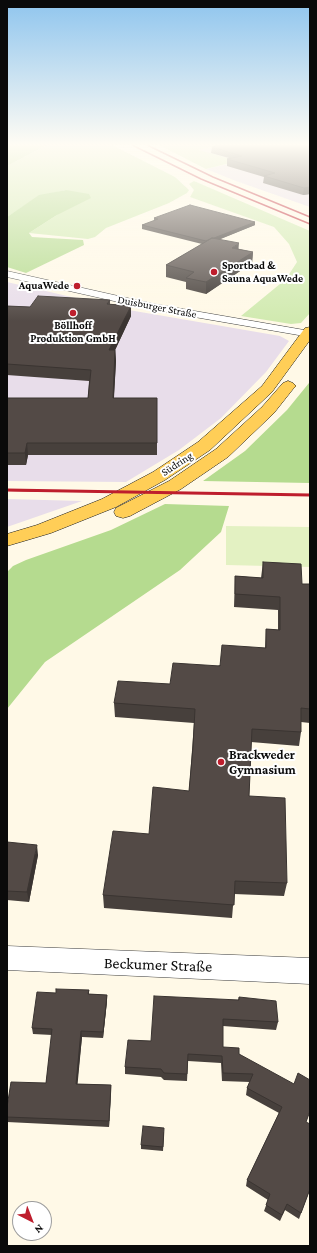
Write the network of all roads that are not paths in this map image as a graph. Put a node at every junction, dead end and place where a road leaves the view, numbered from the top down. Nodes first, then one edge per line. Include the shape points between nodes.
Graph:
1 (7, 274) edge
2 (309, 333) edge
3 (295, 377) dead end
4 (7, 540) edge
5 (7, 552) edge
6 (7, 958) edge
7 (310, 971) edge

1 - 2 street, Duisburger Straße via 154,307
2 - 4 main road, Südring via 267,389 204,446 159,476 109,503 44,529
3 - 5 main road, Südring via 268,410 222,453 174,485 142,503 91,525
6 - 7 street, Beckumer Straße

